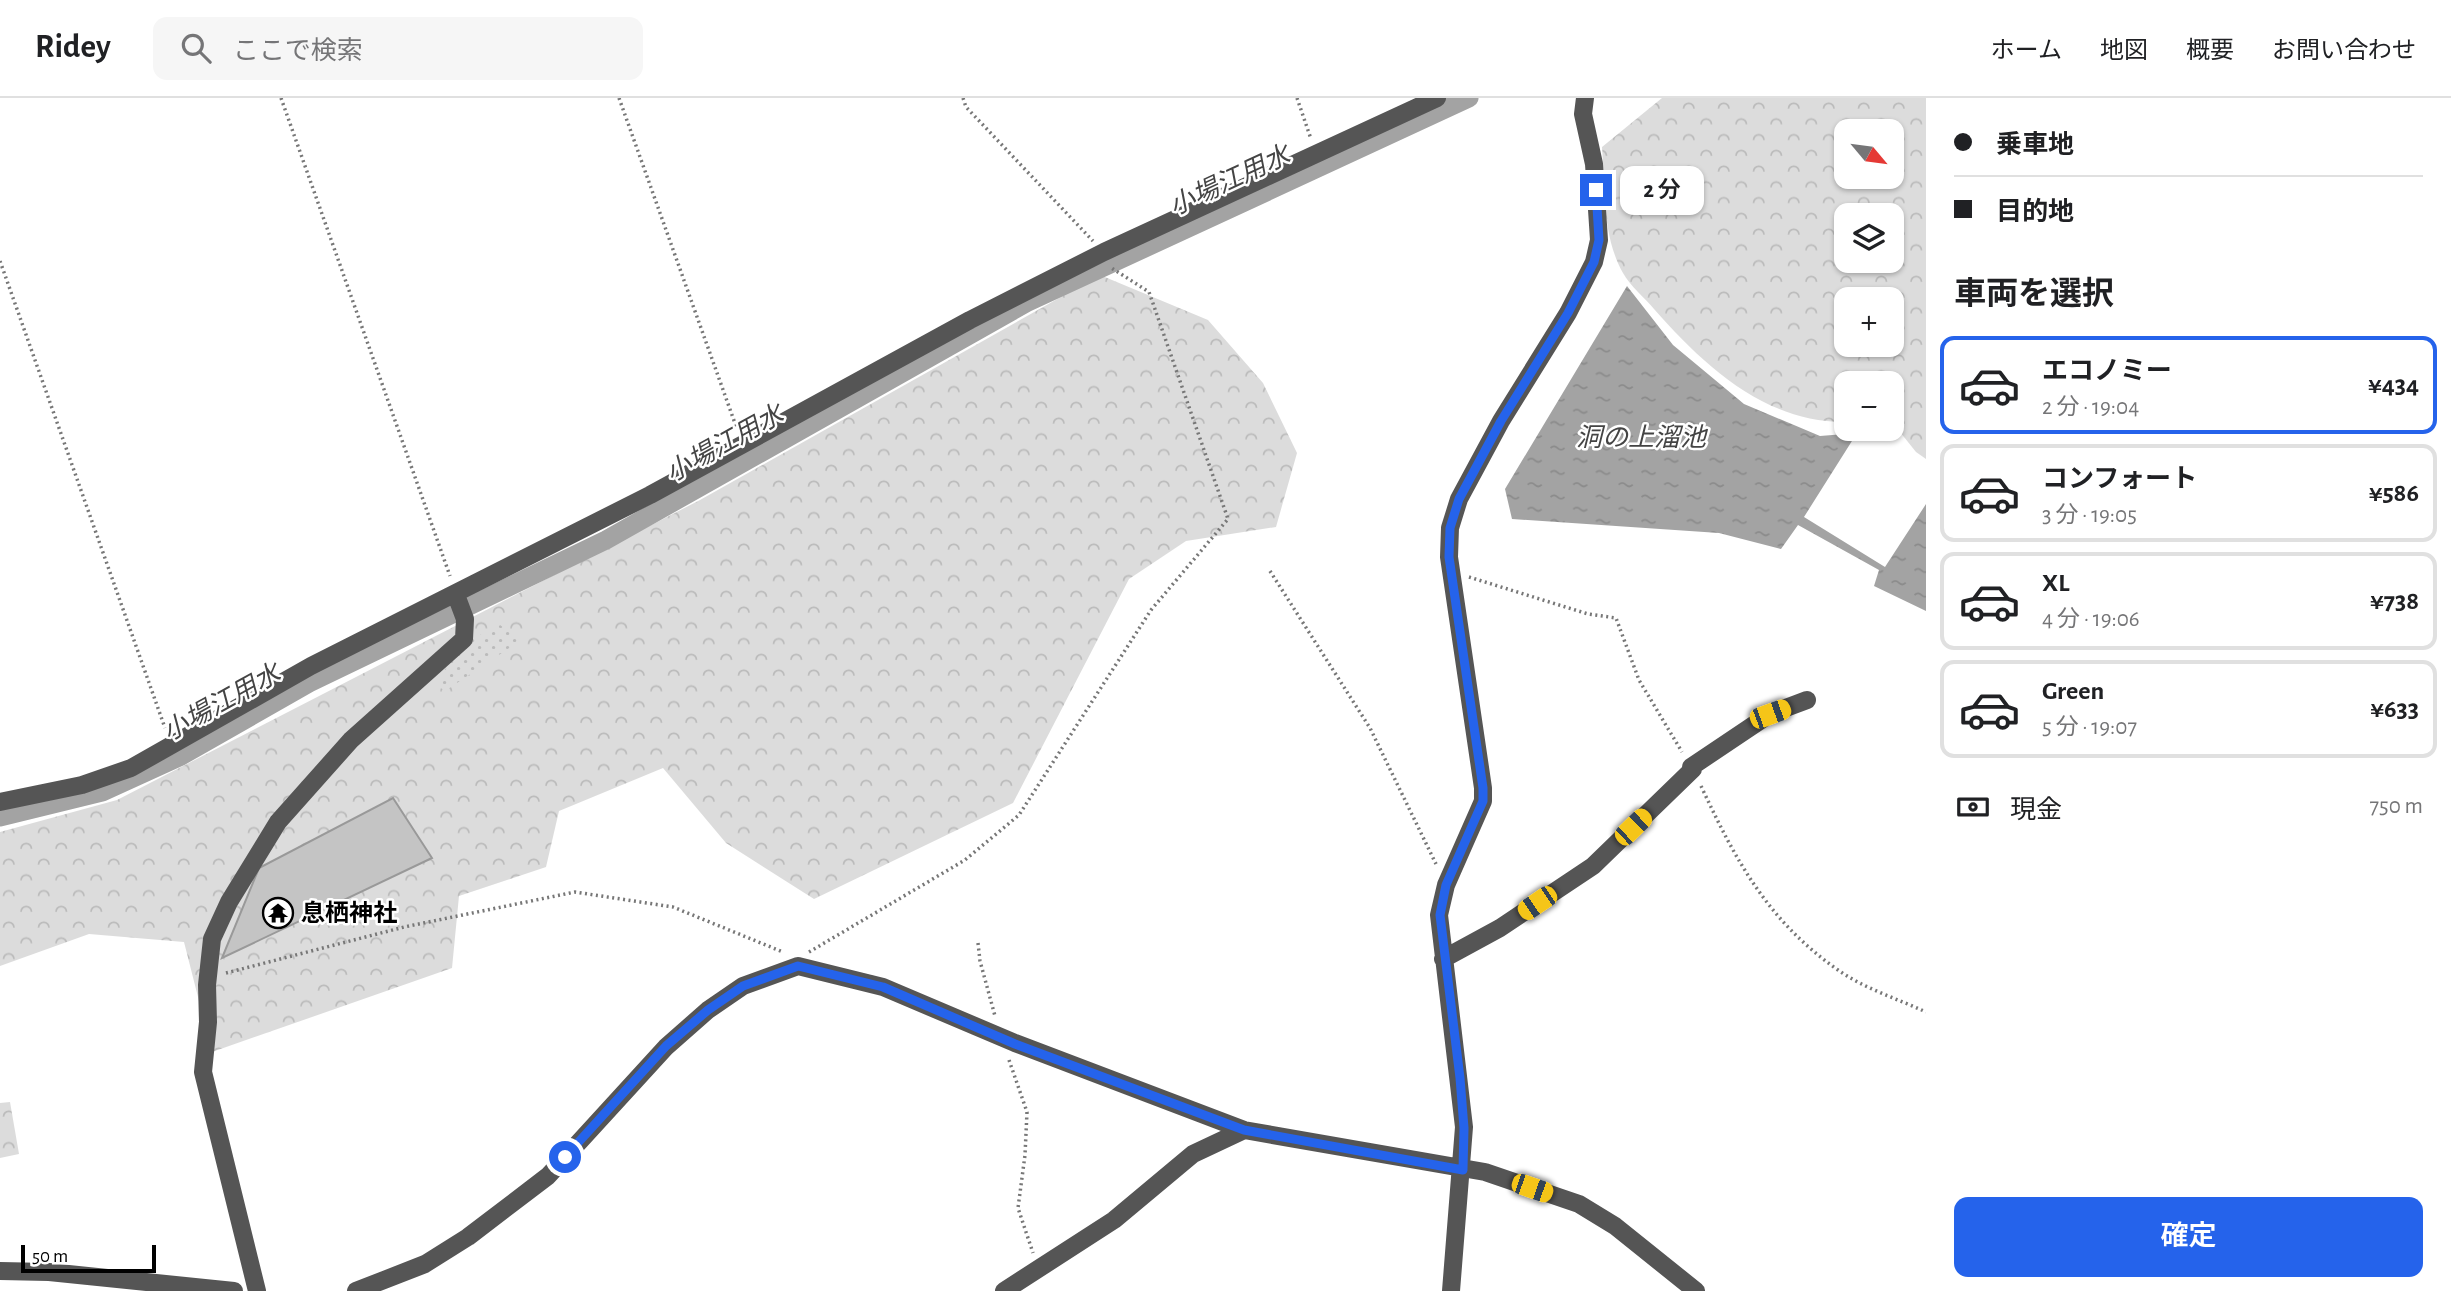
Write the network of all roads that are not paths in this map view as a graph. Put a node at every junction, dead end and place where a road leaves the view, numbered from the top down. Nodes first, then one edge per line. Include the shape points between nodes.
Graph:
1 (1437, 98) edge
2 (1585, 98) edge
3 (460, 606) junction
4 (1807, 701) dead end
5 (0, 802) edge
6 (1443, 959) junction
7 (1244, 1130) junction
8 (1463, 1170) junction
9 (0, 1271) edge
10 (234, 1291) edge
11 (257, 1291) edge
12 (356, 1291) edge
13 (1004, 1291) edge
14 (1451, 1291) edge
15 (1696, 1291) edge

1 - 3 street via 1104,252 970,320
2 - 6 street via 1583,114 1594,164 1599,240 1594,262 1489,443 1459,499 1450,528 1449,557 1483,801 1446,885 1440,915
3 - 5 street via 312,666 131,768 82,785
3 - 11 street via 464,639 351,740 278,822 212,939 203,1072
4 - 6 street via 1770,714 1692,767 1592,866 1500,928
6 - 8 street via 1460,1078
7 - 8 street
7 - 12 street via 1002,1038 883,987 798,962 743,986 708,1010 666,1046 548,1176 468,1237 425,1264
7 - 13 street via 1193,1154 1114,1220
8 - 14 street
8 - 15 street via 1485,1172 1579,1204 1615,1226
9 - 10 street

